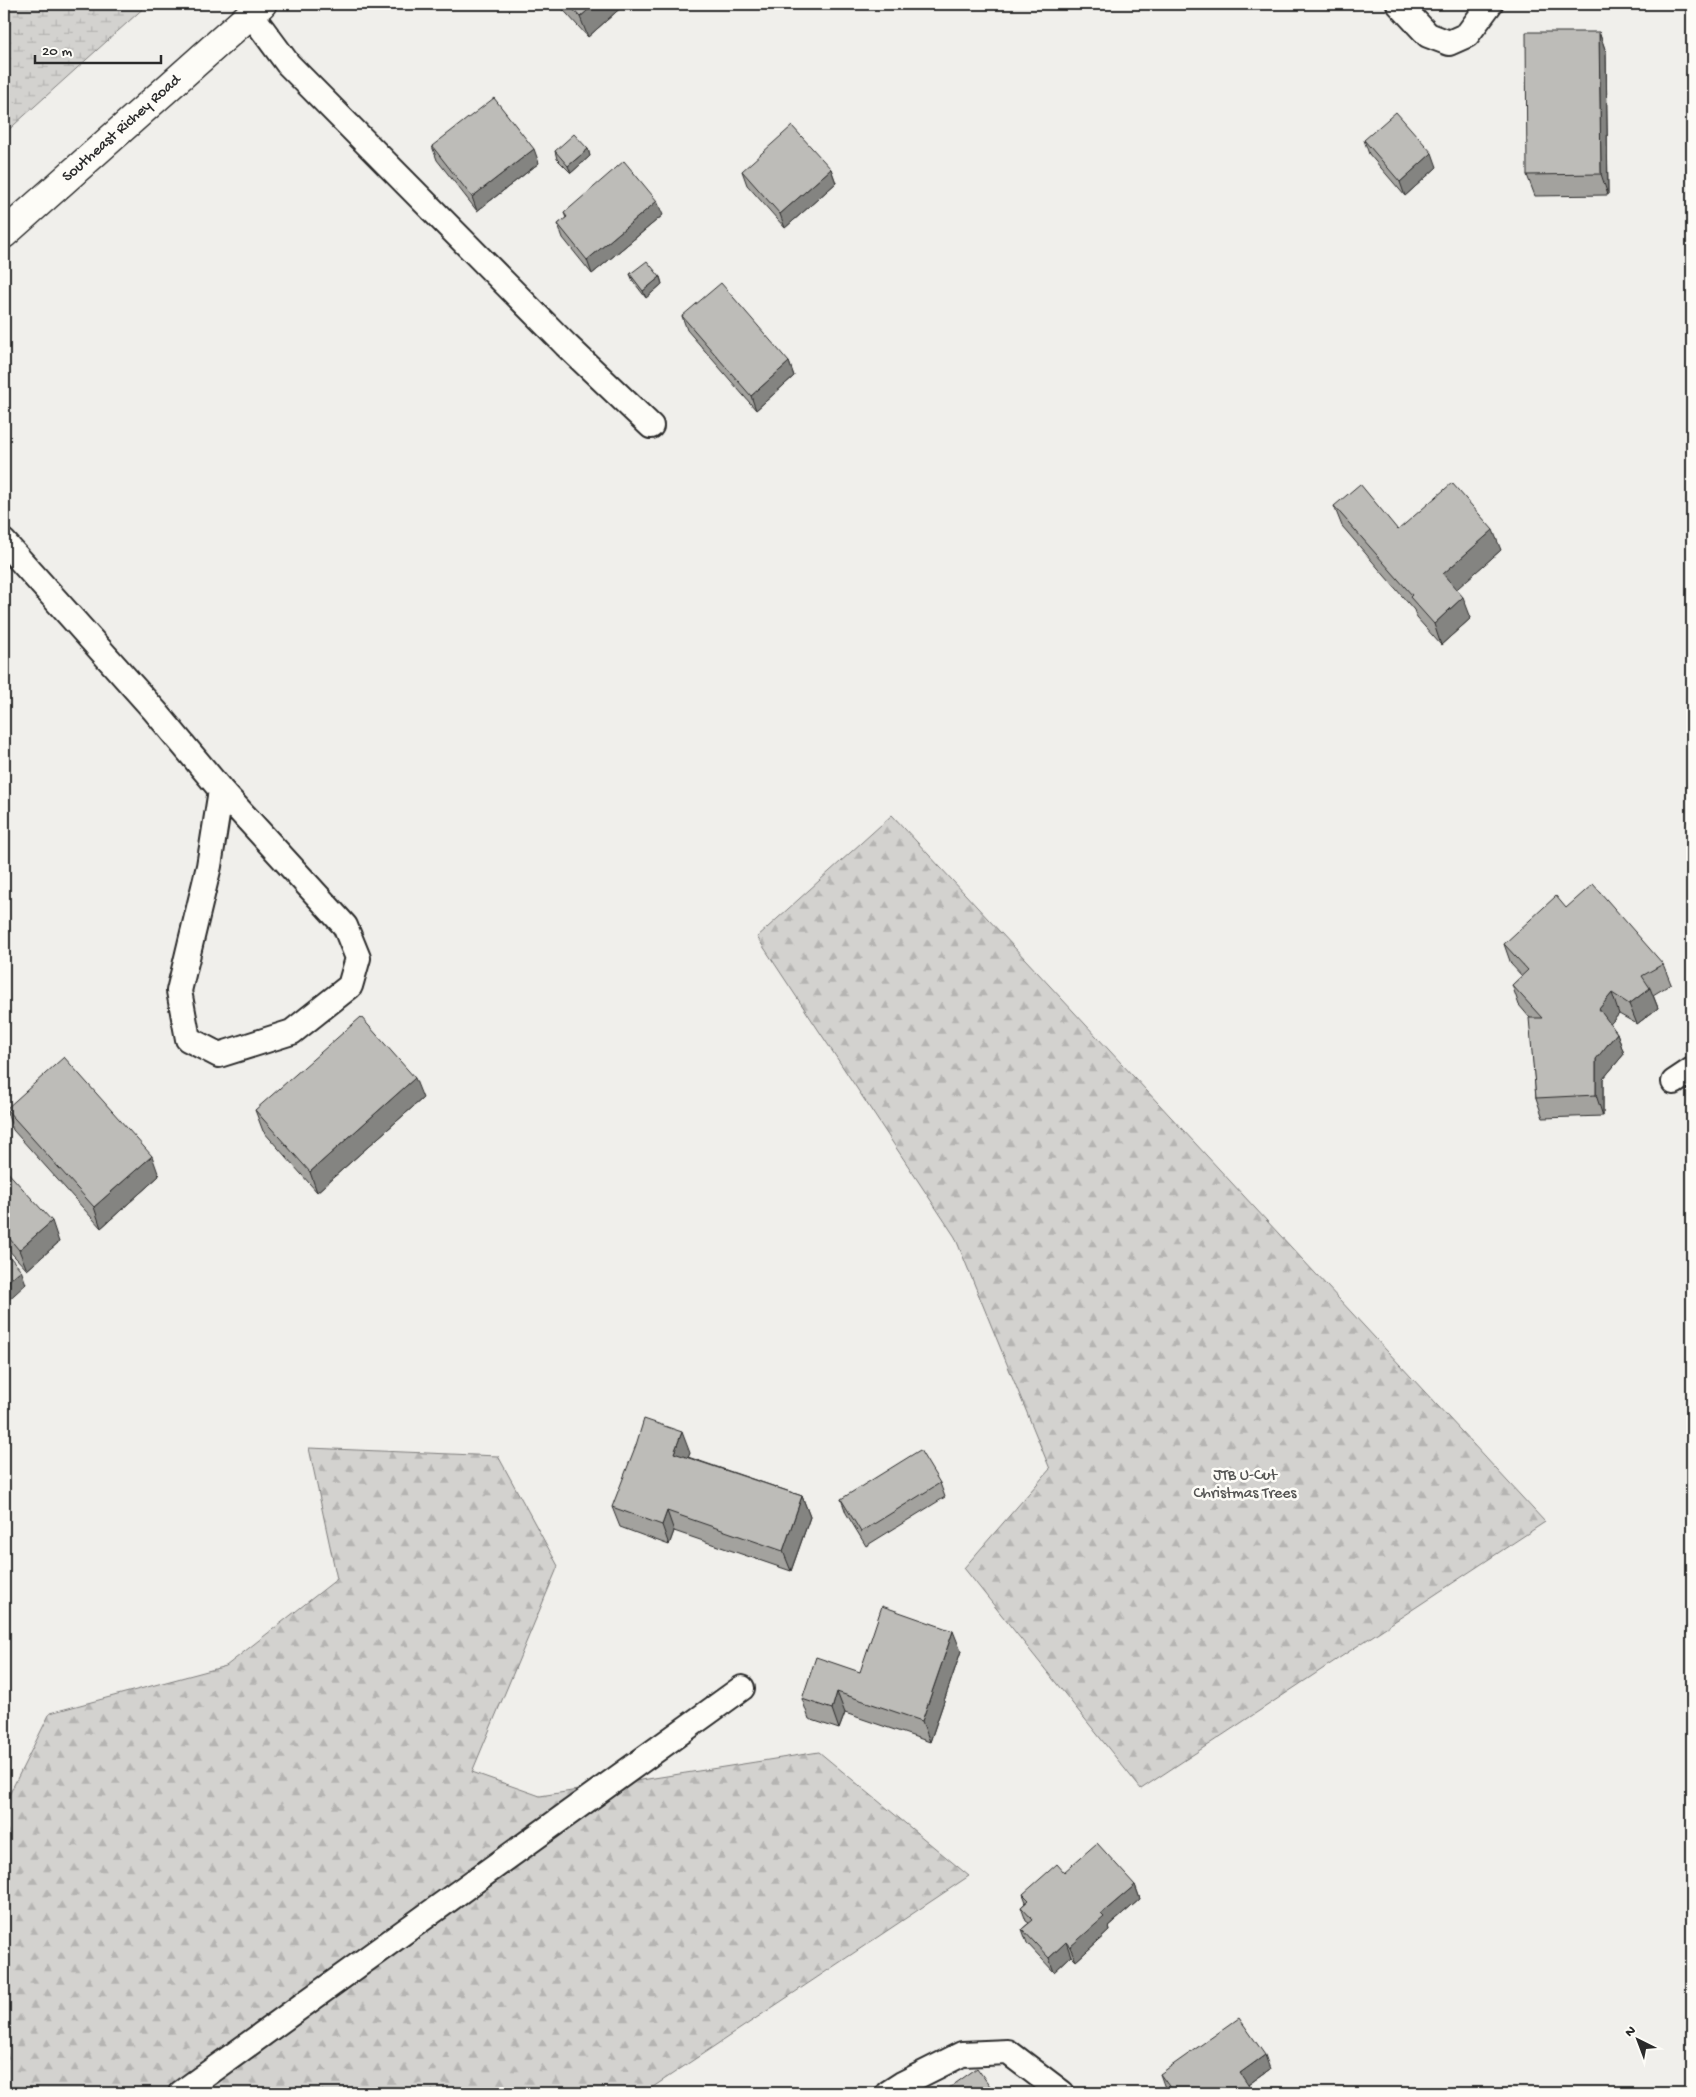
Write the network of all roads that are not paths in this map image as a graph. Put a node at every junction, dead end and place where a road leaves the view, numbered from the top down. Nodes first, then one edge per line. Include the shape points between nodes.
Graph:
1 (1400, 4) edge
2 (1490, 4) edge
3 (257, 9) edge
4 (4, 234) edge
5 (651, 426) dead end
6 (4, 542) edge
7 (221, 790) junction
8 (742, 1688) dead end
9 (180, 2093) edge
10 (888, 2093) edge
11 (1062, 2093) edge

1 - 2 lane via 1428,35 1449,43 1467,35
3 - 4 main road, Southeast Richey Road
3 - 5 lane via 288,64 566,345
6 - 7 lane
7 - 7 lane via 209,866 180,991 188,1039 219,1055 292,1032 350,986 358,958 346,926
8 - 9 lane
10 - 11 lane via 962,2054 1008,2052

